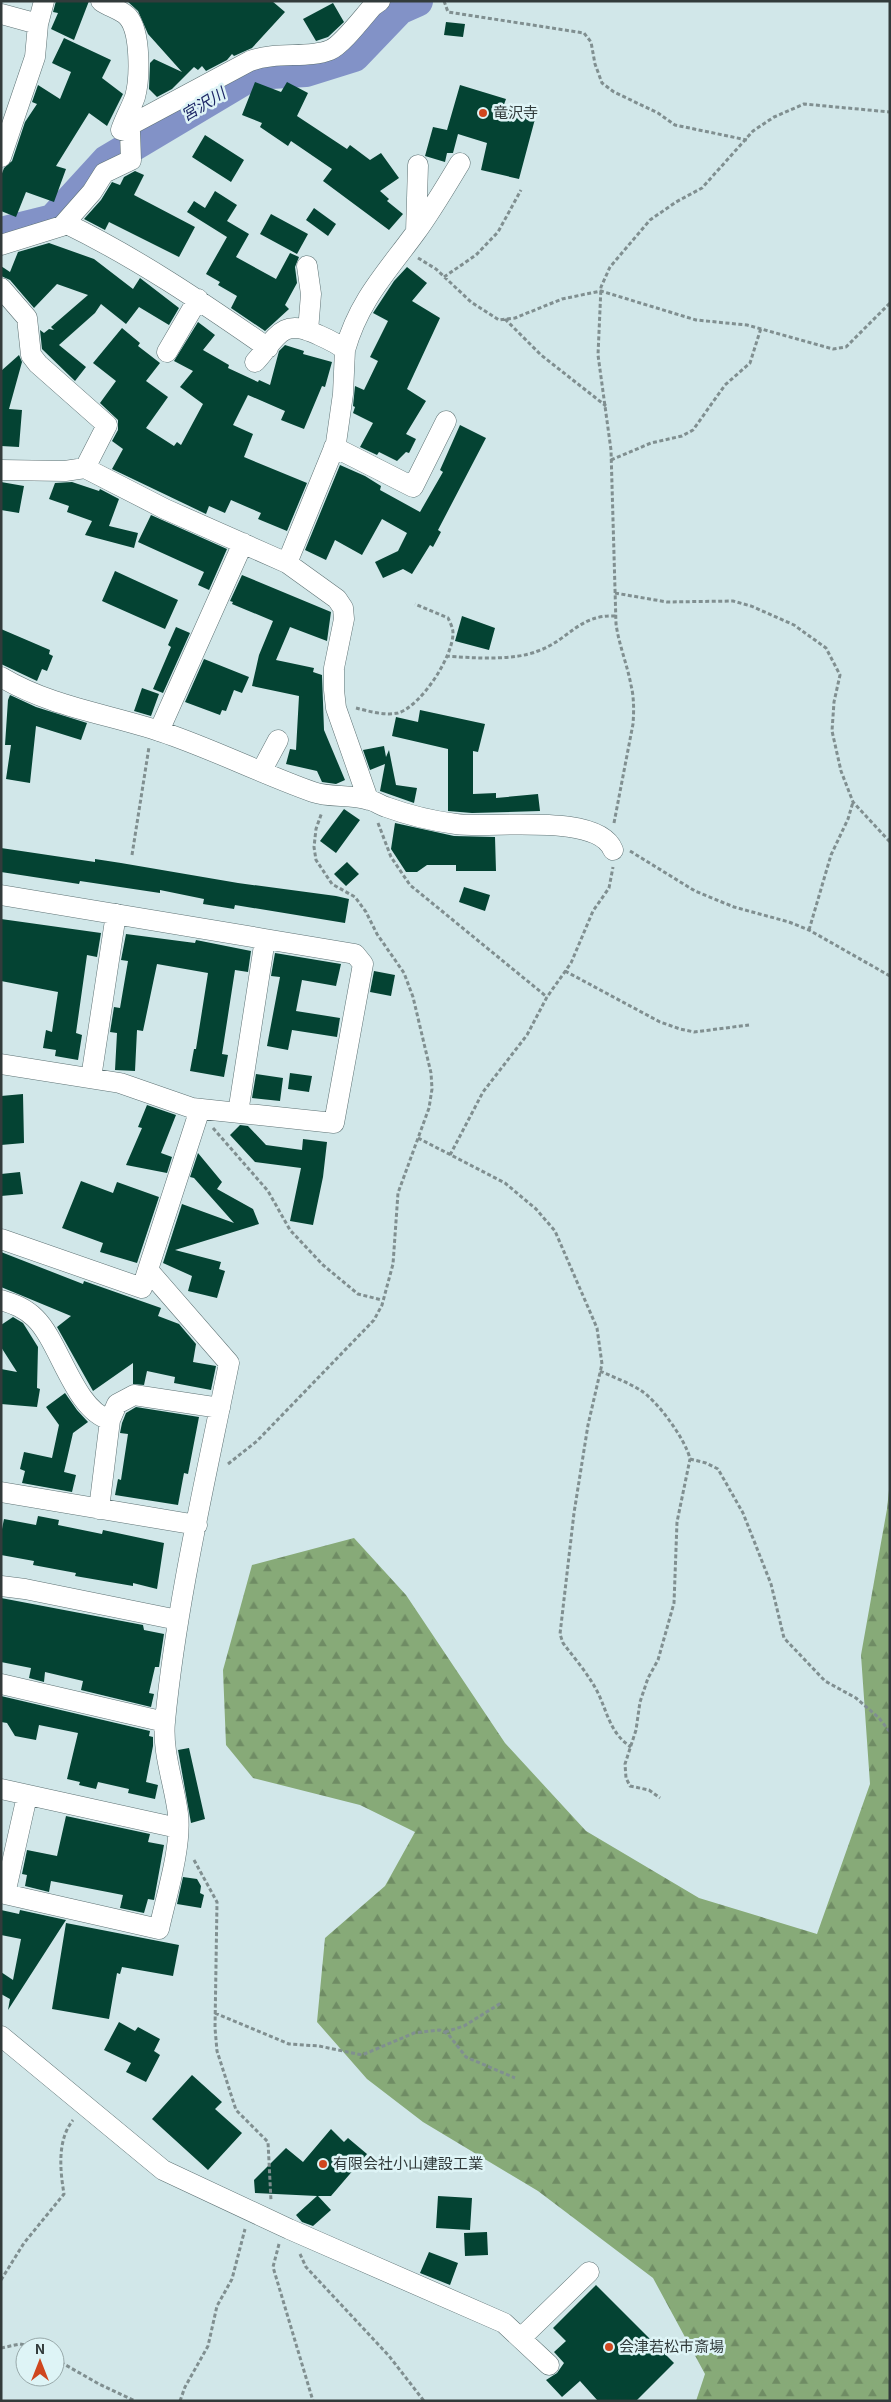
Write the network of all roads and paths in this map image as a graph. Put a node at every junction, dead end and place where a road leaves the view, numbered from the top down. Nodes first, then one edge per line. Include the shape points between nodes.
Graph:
1 (44, 1) edge
2 (101, 1) edge
3 (380, 1) edge
4 (444, 1) edge
5 (129, 7) edge
6 (1, 14) edge
7 (38, 24) junction
8 (890, 112) edge
9 (126, 131) junction
10 (746, 140) junction
11 (1, 157) edge
12 (460, 163) dead end
13 (418, 166) dead end
14 (520, 190) dead end
15 (65, 223) junction
16 (416, 232) junction
17 (1, 245) edge
18 (403, 248) junction
19 (307, 266) dead end
20 (444, 277) junction
21 (1, 288) edge
22 (601, 291) junction
23 (198, 299) junction
24 (890, 303) edge
25 (506, 319) junction
26 (761, 328) junction
27 (308, 330) junction
28 (345, 350) junction
29 (167, 352) dead end
30 (607, 407) junction
31 (446, 421) dead end
32 (334, 447) junction
33 (611, 460) junction
34 (85, 468) junction
35 (1, 470) edge
36 (242, 543) junction
37 (287, 563) junction
38 (615, 593) junction
39 (415, 604) dead end
40 (616, 616) junction
41 (446, 656) junction
42 (1, 677) edge
43 (336, 703) junction
44 (156, 730) junction
45 (278, 740) dead end
46 (262, 770) junction
47 (328, 795) junction
48 (368, 799) junction
49 (853, 802) junction
50 (890, 842) edge
51 (611, 846) junction
52 (132, 855) dead end
53 (1, 895) edge
54 (116, 914) junction
55 (809, 930) junction
56 (265, 939) junction
57 (565, 971) junction
58 (890, 976) edge
59 (547, 996) junction
60 (749, 1025) dead end
61 (1, 1064) edge
62 (91, 1078) junction
63 (238, 1113) junction
64 (199, 1114) junction
65 (418, 1138) junction
66 (450, 1155) junction
67 (1, 1239) edge
68 (148, 1270) junction
69 (1, 1300) edge
70 (382, 1300) junction
71 (600, 1371) junction
72 (220, 1408) junction
73 (110, 1420) junction
74 (690, 1459) junction
75 (206, 1481) junction
76 (1, 1492) edge
77 (98, 1508) junction
78 (197, 1525) junction
79 (1, 1586) edge
80 (178, 1620) junction
81 (1, 1684) edge
82 (165, 1722) junction
83 (890, 1732) edge
84 (631, 1747) junction
85 (1, 1789) edge
86 (27, 1796) junction
87 (660, 1798) dead end
88 (178, 1833) junction
89 (3, 1895) edge
90 (501, 2004) dead end
91 (215, 2013) junction
92 (444, 2032) junction
93 (1, 2036) edge
94 (515, 2078) dead end
95 (84, 2106) junction
96 (257, 2215) junction
97 (294, 2232) junction
98 (589, 2272) dead end
99 (1, 2280) edge
100 (521, 2338) junction
101 (15, 2345) edge
102 (1, 2348) edge
103 (65, 2365) edge
104 (549, 2365) dead end
105 (135, 2401) edge
106 (180, 2401) edge
107 (313, 2401) edge
108 (424, 2401) edge

1 - 7 street
2 - 5 street
3 - 9 street via 332,49 317,53 266,55 250,61
4 - 10 path via 448,12 584,33 591,42 602,83 614,92 658,113 675,126
5 - 9 street via 139,72
6 - 7 street
7 - 11 street via 34,57
8 - 10 path via 804,104 774,117 753,131
9 - 15 street via 131,160 104,173
10 - 22 path via 702,188 650,220 610,267
12 - 16 street
13 - 16 street
14 - 20 path via 498,232 476,255
15 - 17 street
15 - 23 street
16 - 18 street
18 - 20 path
18 - 28 street via 364,302
19 - 27 street via 311,294
20 - 25 path via 471,302 499,320
21 - 34 street via 27,318 31,355 107,425
22 - 25 path via 562,299
22 - 26 path via 696,320
22 - 30 path via 598,355
23 - 27 street via 262,355 290,327
23 - 29 street
24 - 26 path via 846,347 833,350
25 - 30 path via 541,355
26 - 33 path via 750,363 725,385 693,430
27 - 28 street
28 - 32 street via 343,394
30 - 33 path
31 - 32 street via 413,488
32 - 37 street
33 - 38 path
34 - 35 street via 65,471
34 - 36 street via 165,509
36 - 37 street
36 - 44 street
37 - 43 street via 337,599 343,608 344,619 334,668
38 - 40 path
38 - 49 path via 667,602 733,601 794,625 826,648 840,675 832,731 841,771
39 - 41 path via 448,618 454,632
40 - 41 path via 588,619 537,652 476,659
40 - 51 path via 618,641 632,686 634,709
41 - 43 path via 432,681 407,709 395,714
42 - 44 street via 54,701
43 - 48 street
44 - 46 street
44 - 52 path
45 - 46 street
46 - 47 street via 315,793
47 - 48 street
47 - 65 path via 316,829 316,860 332,884 355,897 366,912 404,973 413,997 432,1089
48 - 51 street via 387,808 457,824 559,826 590,830
48 - 59 path via 391,857 410,885
49 - 50 path
49 - 55 path via 831,855
51 - 55 path via 636,854 695,891 734,907
51 - 57 path via 612,881 593,911
53 - 54 street
54 - 56 street
54 - 62 street
55 - 58 path
56 - 63 street
56 - 63 street via 355,954 363,964 334,1123
57 - 59 path
57 - 60 path via 618,1001 680,1029 694,1032
59 - 66 path via 527,1035 483,1092
61 - 62 street
62 - 64 street via 120,1083
63 - 64 street
64 - 68 street
64 - 70 path via 268,1191 290,1230 323,1265 358,1294
65 - 66 path
65 - 70 path via 398,1193 393,1264
66 - 71 path via 505,1183 536,1209 555,1231 596,1328 602,1364
67 - 68 street via 142,1288
68 - 72 street via 229,1363
69 - 73 street via 23,1307 36,1319 48,1334 78,1390 102,1418
70 - 75 path via 374,1320 332,1366 257,1442
71 - 74 path via 642,1390 662,1411 688,1450
71 - 84 path via 574,1513 560,1634 599,1694 608,1720 621,1740
72 - 73 street via 134,1395 117,1404
72 - 75 street
73 - 77 street
74 - 83 path via 718,1470 743,1513 771,1584 784,1638 825,1681 856,1698
74 - 84 path via 677,1522 674,1603 658,1660 640,1702
75 - 78 street
76 - 77 street
77 - 78 street
78 - 80 street
79 - 80 street via 26,1588
80 - 82 street
81 - 82 street
82 - 88 street via 165,1750 179,1815
84 - 87 path via 626,1764 626,1778 630,1786 649,1790
85 - 86 street
86 - 88 street
86 - 89 street
88 - 89 street via 159,1929
88 - 91 path via 217,1902
90 - 92 path via 464,2026
91 - 92 path via 289,2044 362,2055 414,2033
91 - 96 path via 217,2051 236,2110 268,2142 271,2200
92 - 94 path via 466,2057
93 - 95 street
95 - 96 street via 163,2170
95 - 99 path via 68,2126 62,2142 64,2194 24,2243
96 - 97 street
96 - 106 path via 232,2279 217,2306 208,2346
97 - 100 street via 504,2323
97 - 107 path via 276,2249 274,2266
97 - 108 path via 306,2267 389,2356
98 - 100 street
100 - 104 street
101 - 102 path
103 - 105 path

